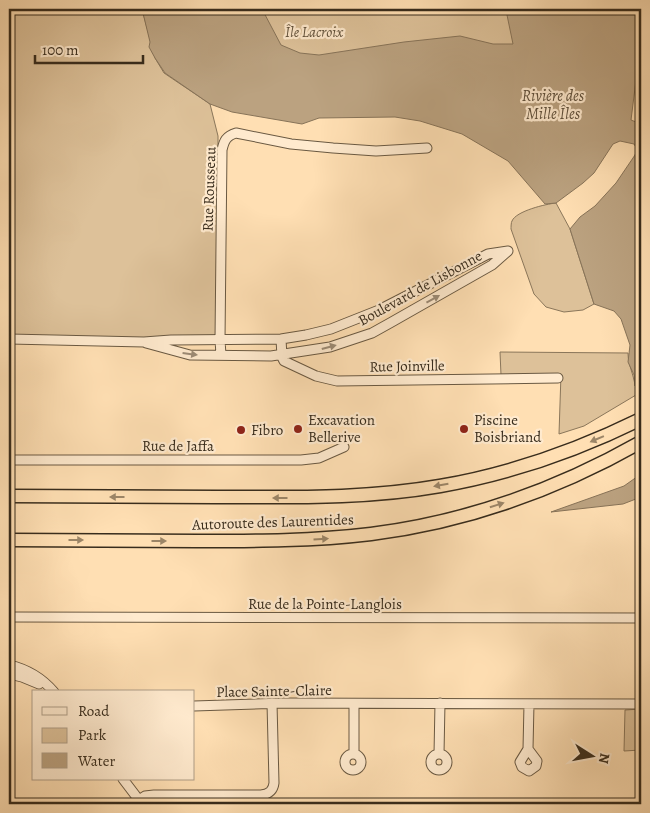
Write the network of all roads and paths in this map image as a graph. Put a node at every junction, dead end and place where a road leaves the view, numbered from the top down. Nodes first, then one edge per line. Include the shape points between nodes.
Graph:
1 (427, 148) dead end
2 (379, 310) junction
3 (390, 323) junction
4 (9, 339) edge
5 (281, 339) junction
6 (220, 340) junction
7 (144, 342) junction
8 (281, 354) junction
9 (221, 355) junction
10 (558, 378) dead end
11 (641, 419) edge
12 (641, 442) edge
13 (344, 447) dead end
14 (9, 460) edge
15 (9, 496) edge
16 (9, 540) edge
17 (9, 617) edge
18 (641, 618) edge
19 (9, 665) edge
20 (9, 674) edge
21 (49, 690) edge
22 (51, 690) edge
23 (272, 703) junction
24 (440, 703) junction
25 (354, 704) junction
26 (528, 704) junction
27 (641, 704) edge
28 (195, 706) edge
29 (528, 749) dead end
30 (354, 754) dead end
31 (439, 754) dead end
32 (124, 780) edge
33 (141, 802) edge

1 - 6 street, Rue Rousseau via 358,150 291,144 236,133 229,135 222,150
2 - 3 street
3 -> 2 street, Boulevard de Lisbonne via 492,265 508,252 488,254
2 - 5 street, Boulevard de Lisbonne via 331,329
8 -> 3 street, Boulevard de Lisbonne via 330,347 372,333
4 - 7 street, Boulevard de Lisbonne
5 - 6 street, Boulevard de Lisbonne
5 - 8 street
6 - 7 street, Boulevard de Lisbonne
6 - 9 street, Rue Rousseau
7 -> 9 street, Boulevard de Lisbonne via 190,355
8 - 9 street, Boulevard de Lisbonne
8 - 10 street, Rue Joinville via 284,361 316,376 337,381
11 -> 15 highway, Autoroute des Laurentides via 579,447 516,468 454,483 396,492 314,498
16 -> 12 highway, Autoroute des Laurentides via 280,541 372,534 454,518 519,498 589,469
13 - 14 street, Rue de Jaffa via 319,458 301,460
17 - 18 street, Rue de la Pointe-Langlois
19 - 22 street via 35,675
20 - 21 street
23 - 25 street, Place Sainte-Claire
23 - 28 street, Place Sainte-Claire
23 - 33 street via 274,783 269,794 154,795 145,796
24 - 25 street, Place Sainte-Claire
24 - 26 street, Place Sainte-Claire
24 - 31 street
25 - 30 street, Place Sainte-Claire
26 - 27 street, Place Sainte-Claire
26 - 29 street
32 - 33 street

